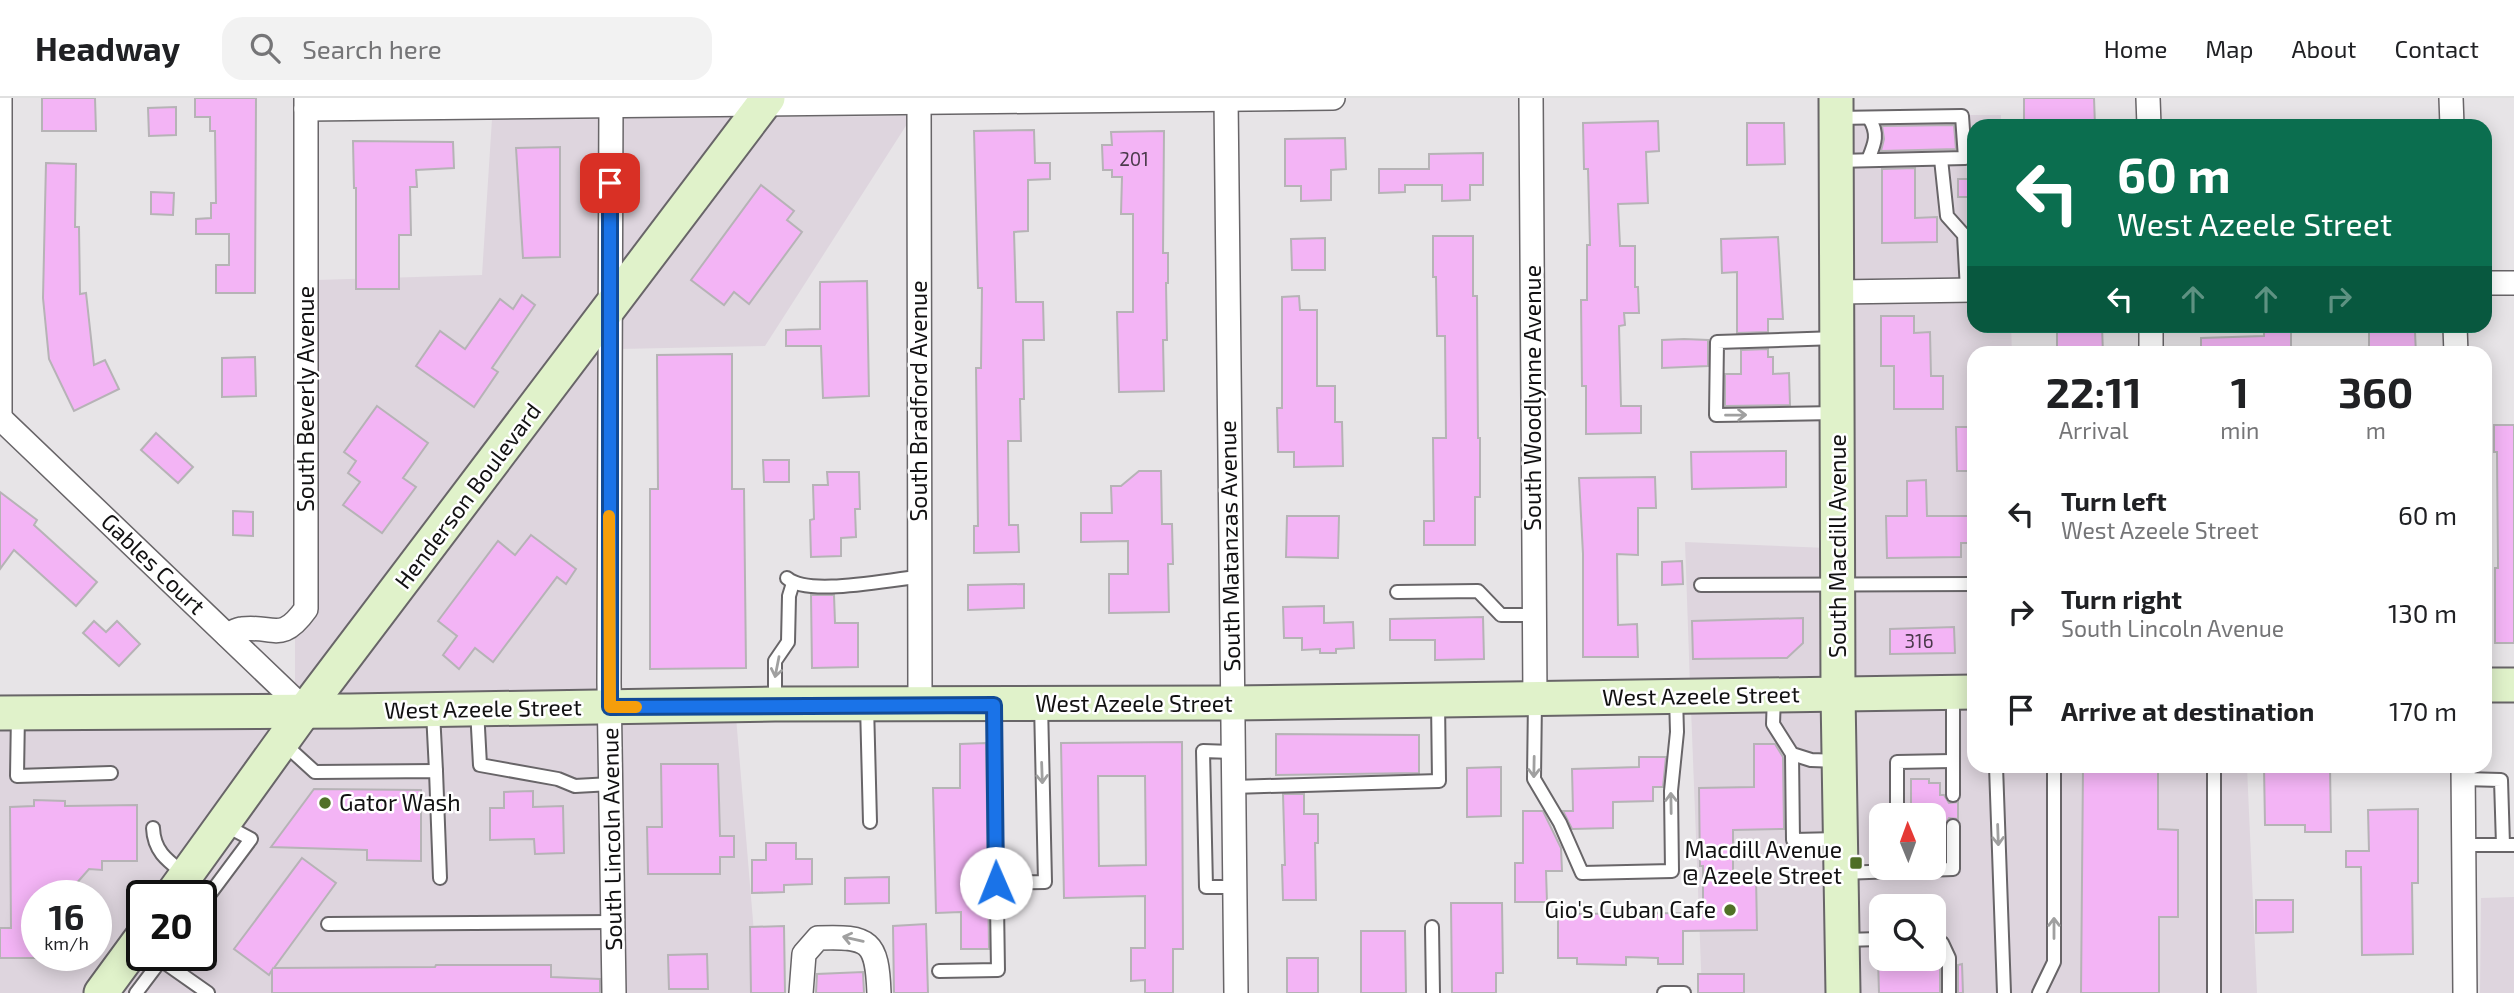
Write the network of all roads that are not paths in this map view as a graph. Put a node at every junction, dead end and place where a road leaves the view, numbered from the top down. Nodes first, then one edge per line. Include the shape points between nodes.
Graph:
1 (0, 98) edge
2 (1333, 98) edge
3 (1531, 98) edge
4 (2148, 98) edge
5 (2451, 98) edge
6 (1226, 99) edge
7 (919, 101) edge
8 (611, 102) edge
9 (765, 102) edge
10 (306, 104) edge
11 (1836, 108) edge
12 (1870, 117) junction
13 (2149, 119) edge
14 (2452, 119) edge
15 (1941, 159) junction
16 (1852, 160) junction
17 (1967, 258) edge
18 (2492, 283) edge
19 (2514, 283) edge
20 (1967, 290) edge
21 (1838, 292) junction
22 (608, 311) junction
23 (1837, 338) junction
24 (1838, 413) junction
25 (0, 418) edge
26 (919, 577) junction
27 (1838, 584) junction
28 (1967, 584) edge
29 (1701, 585) dead end
30 (1397, 592) dead end
31 (1535, 615) junction
32 (227, 635) junction
33 (2492, 685) edge
34 (2514, 685) edge
35 (1963, 692) edge
36 (1838, 694) junction
37 (1774, 695) junction
38 (1676, 697) junction
39 (1535, 699) junction
40 (1438, 700) junction
41 (1231, 703) junction
42 (775, 704) junction
43 (1041, 704) junction
44 (867, 705) junction
45 (920, 705) junction
46 (994, 705) junction
47 (610, 707) junction
48 (433, 709) junction
49 (477, 709) junction
50 (305, 710) junction
51 (9, 713) edge
52 (282, 742) junction
53 (1232, 751) junction
54 (1792, 754) junction
55 (1839, 761) junction
56 (1952, 761) junction
57 (436, 771) junction
58 (1996, 773) edge
59 (2054, 773) edge
60 (2214, 773) edge
61 (2463, 773) edge
62 (111, 774) dead end
63 (611, 784) junction
64 (1233, 787) junction
65 (1952, 795) dead end
66 (1897, 803) edge
67 (870, 822) dead end
68 (223, 824) junction
69 (1953, 826) dead end
70 (153, 828) dead end
71 (1840, 839) junction
72 (2463, 845) junction
73 (2509, 845) edge
74 (1946, 869) edge
75 (1869, 872) edge
76 (1840, 873) junction
77 (440, 878) dead end
78 (176, 880) edge
79 (183, 880) edge
80 (996, 883) junction
81 (217, 885) edge
82 (1234, 887) junction
83 (613, 922) junction
84 (328, 924) dead end
85 (1432, 927) dead end
86 (1869, 939) edge
87 (1842, 940) junction
88 (1946, 952) edge
89 (130, 971) edge
90 (146, 971) edge
91 (181, 971) edge
92 (939, 971) dead end
93 (101, 993) edge
94 (136, 993) edge
95 (208, 993) edge
96 (614, 993) edge
97 (801, 993) edge
98 (879, 993) edge
99 (1236, 993) edge
100 (1433, 993) edge
101 (1664, 993) edge
102 (1684, 993) edge
103 (1843, 993) edge
104 (1949, 993) edge
105 (2004, 993) edge
106 (2039, 993) edge
107 (2214, 993) edge
108 (2465, 993) edge

1 - 25 street
2 - 6 street
3 - 31 street, South Woodlynne Avenue
4 - 13 street
5 - 14 street
6 - 7 street
6 - 41 street, South Matanzas Avenue
7 - 9 street
7 - 26 street, South Bradford Avenue
8 - 9 street
8 - 10 street
8 - 22 street, South Lincoln Avenue
9 - 22 main road, Henderson Boulevard
10 - 32 street, South Beverly Avenue via 306,609 296,623 277,632 241,628
11 - 12 lane
11 - 16 main road, South Macdill Avenue
12 - 15 lane via 1962,116 1965,158
12 - 16 lane via 1877,138
15 - 16 lane
15 - 17 lane via 1947,216 1964,234
16 - 21 main road, South Macdill Avenue
18 - 19 street
20 - 21 street
21 - 23 main road, South Macdill Avenue
22 - 47 street, South Lincoln Avenue
22 - 50 main road, Henderson Boulevard
23 - 24 main road, South Macdill Avenue
23 -> 24 lane via 1717,342 1716,415
24 - 27 main road, South Macdill Avenue
25 - 32 street, Gables Court
26 -> 42 lane via 878,584 807,586 790,580 788,642 775,661
26 - 45 street, South Bradford Avenue
27 - 28 lane
27 - 29 lane
27 - 36 main road, South Macdill Avenue
30 - 31 lane via 1478,591 1501,615
31 - 39 street, South Woodlynne Avenue
32 - 50 street, Gables Court
33 - 34 main road
35 - 36 main road, West Azeele Street
35 - 56 lane
36 - 37 main road, West Azeele Street
36 - 55 main road, South Macdill Avenue
37 - 38 main road, West Azeele Street
37 - 54 lane via 1773,724
38 - 39 main road, West Azeele Street
39 -> 38 lane via 1534,779 1582,873 1672,871
39 - 40 main road, West Azeele Street
40 - 41 main road, West Azeele Street
40 - 64 lane via 1440,781
41 - 43 main road, West Azeele Street
41 - 53 street, South Matanzas Avenue
42 - 44 main road, West Azeele Street
42 - 47 main road, West Azeele Street
43 - 46 main road, West Azeele Street
43 -> 80 lane via 1045,882
44 - 45 main road, West Azeele Street
44 - 67 lane
45 - 46 main road, West Azeele Street
46 - 80 lane
47 - 49 main road, West Azeele Street
47 - 63 street, South Lincoln Avenue
48 - 49 main road, West Azeele Street
48 - 50 main road, West Azeele Street
48 - 57 lane
49 - 63 lane via 480,765 575,786
50 - 51 main road, West Azeele Street
50 - 52 main road, Henderson Boulevard
51 - 62 lane via 17,776
52 - 57 lane via 316,772
52 - 68 main road, Henderson Boulevard
53 - 64 street, South Matanzas Avenue
53 - 82 lane via 1203,751 1206,887
54 - 55 lane
54 - 71 lane via 1793,840
55 - 71 main road, South Macdill Avenue
56 - 65 lane
56 - 66 lane via 1897,762
57 - 77 lane
58 -> 105 lane
106 -> 59 lane via 2054,961
60 - 107 lane
61 - 72 street
61 - 73 lane via 2501,779
63 - 83 street, South Lincoln Avenue
64 - 82 street, South Matanzas Avenue
68 - 79 main road, Henderson Boulevard
68 - 81 lane via 251,839
69 - 74 lane via 1953,869
70 - 78 lane via 153,841
71 - 76 main road, South Macdill Avenue
72 - 73 lane
72 - 108 street
75 - 76 lane
76 - 87 main road, South Macdill Avenue
80 - 92 lane via 998,970
82 - 99 street, South Matanzas Avenue
83 - 84 lane
83 - 96 street, South Lincoln Avenue
85 - 100 lane
86 - 87 lane
87 - 103 main road, South Macdill Avenue
88 - 104 lane
89 - 93 main road
90 - 94 lane
91 - 95 lane
98 -> 97 street via 878,961 867,943 850,936 818,938 803,954
101 - 102 lane

